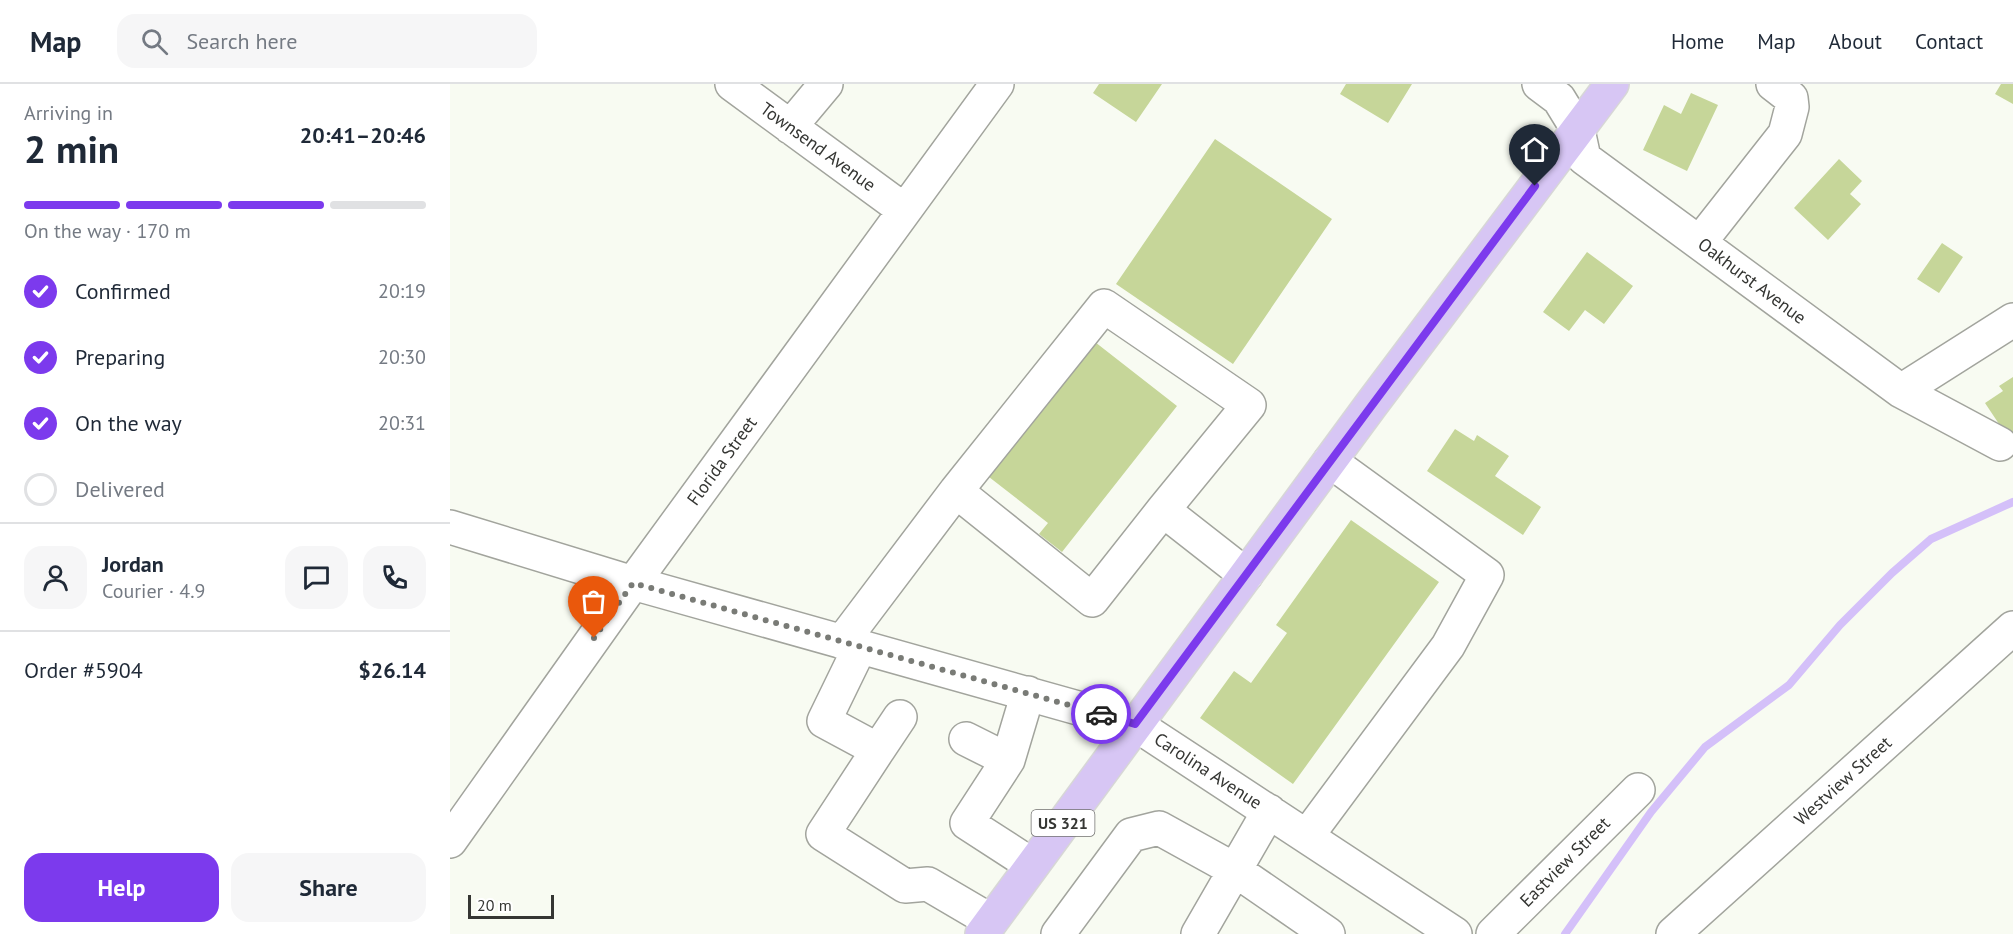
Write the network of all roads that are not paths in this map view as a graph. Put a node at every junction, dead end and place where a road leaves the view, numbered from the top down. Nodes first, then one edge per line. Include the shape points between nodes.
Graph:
1 (732, 84) edge
2 (826, 84) edge
3 (997, 84) edge
4 (1539, 84) edge
5 (1612, 84) edge
6 (1773, 84) edge
7 (790, 127) junction
8 (1578, 130) junction
9 (904, 210) junction
10 (1700, 242) junction
11 (2013, 320) edge
12 (1901, 392) junction
13 (2000, 444) dead end
14 (1330, 461) junction
15 (956, 491) junction
16 (1164, 510) junction
17 (450, 526) edge
18 (1246, 574) junction
19 (633, 583) junction
20 (2013, 628) edge
21 (851, 644) junction
22 (1028, 693) junction
23 (900, 717) dead end
24 (1135, 724) junction
25 (966, 739) dead end
26 (878, 750) junction
27 (1008, 760) junction
28 (1638, 790) dead end
29 (1269, 811) junction
30 (1307, 836) junction
31 (450, 841) edge
32 (1032, 865) junction
33 (1235, 870) junction
34 (1413, 923) edge
35 (986, 928) edge
36 (1058, 934) edge
37 (1198, 934) edge
38 (1328, 934) edge
39 (1455, 934) edge
40 (1493, 934) edge
41 (1673, 934) edge

1 - 7 street, Townsend Avenue
2 - 7 street
3 - 9 street, Florida Street
4 - 8 street, Oakhurst Avenue via 1559,99
5 - 8 main road, US 321
6 - 10 street via 1791,98 1785,134
7 - 9 street, Townsend Avenue
8 - 10 street, Oakhurst Avenue via 1584,158
8 - 14 main road, US 321
9 - 19 street, Florida Street
10 - 12 street, Oakhurst Avenue
11 - 12 street
12 - 13 street, Oakhurst Avenue
14 - 18 main road, US 321
14 - 30 street via 1487,575 1448,646
15 - 16 street via 1092,600
15 - 16 street via 1104,306 1249,405
15 - 21 street
16 - 18 street
17 - 19 street, Carolina Avenue
18 - 24 main road, US 321
19 - 21 street, Carolina Avenue
19 - 31 street, Florida Street
20 - 41 street, Westview Street
21 - 22 street, Carolina Avenue
21 - 26 street via 824,721
22 - 24 street, Carolina Avenue
22 - 27 street
23 - 26 street
24 - 29 street, Carolina Avenue
24 - 32 main road, US 321
25 - 27 street
26 - 35 street via 823,834 904,886 928,884
27 - 32 street via 967,823
28 - 40 street, Eastview Street
29 - 30 street, Carolina Avenue
29 - 33 street
30 - 34 street, Carolina Avenue
32 - 35 main road, US 321
33 - 36 street via 1159,828 1131,836
33 - 37 street
33 - 38 street
34 - 39 street, Carolina Avenue

